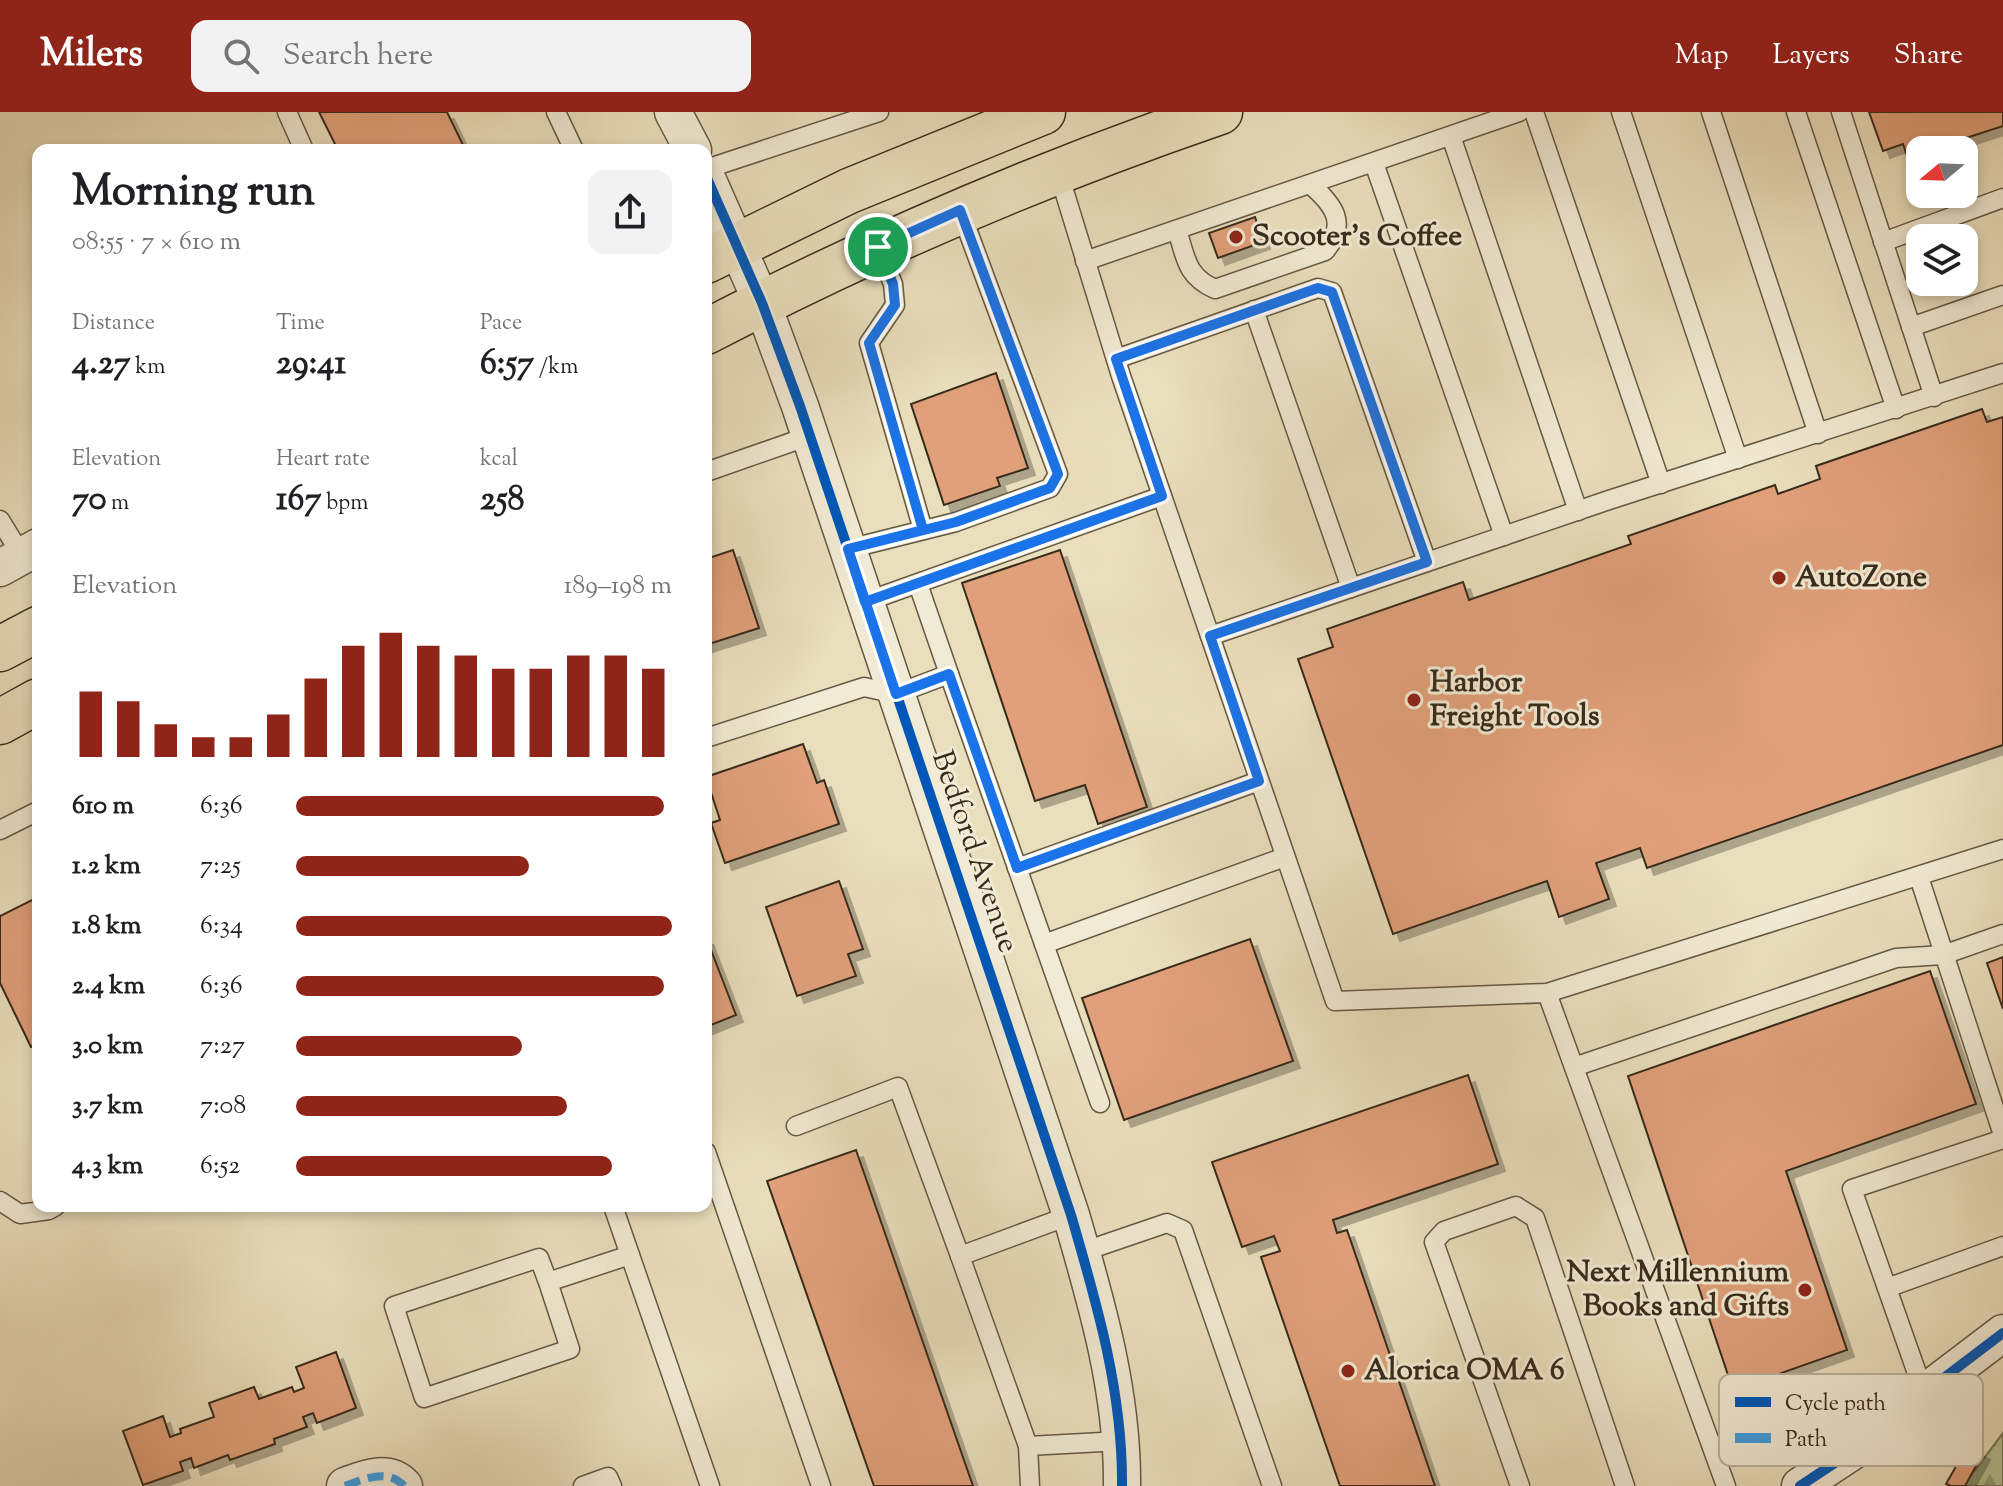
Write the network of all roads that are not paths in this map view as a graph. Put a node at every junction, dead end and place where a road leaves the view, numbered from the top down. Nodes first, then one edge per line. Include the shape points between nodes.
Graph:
1 (287, 112) edge
2 (556, 112) edge
3 (673, 112) edge
4 (879, 112) edge
5 (1043, 112) edge
6 (1220, 112) edge
7 (1519, 112) edge
8 (1534, 112) edge
9 (1621, 112) edge
10 (1711, 112) edge
11 (1796, 112) edge
12 (1841, 112) edge
13 (1451, 136) junction
14 (301, 144) edge
15 (571, 144) edge
16 (690, 144) edge
17 (1374, 163) junction
18 (712, 167) edge
19 (1058, 171) junction
20 (1311, 185) junction
21 (2003, 198) edge
22 (712, 204) edge
23 (960, 210) junction
24 (1177, 230) junction
25 (1883, 242) junction
26 (878, 247) junction
27 (722, 252) edge
28 (1085, 261) junction
29 (2003, 295) edge
30 (762, 303) junction
31 (1254, 310) junction
32 (1911, 327) junction
33 (712, 329) edge
34 (1116, 359) junction
35 (2003, 373) edge
36 (1934, 397) junction
37 (1896, 409) junction
38 (1818, 434) junction
39 (809, 436) junction
40 (1738, 459) junction
41 (712, 470) edge
42 (1661, 484) junction
43 (1162, 496) junction
44 (1578, 511) junction
45 (0, 520) edge
46 (923, 530) junction
47 (1504, 536) junction
48 (848, 549) junction
49 (20, 557) edge
50 (1427, 562) junction
51 (918, 584) junction
52 (1351, 588) junction
53 (865, 602) junction
54 (32, 632) edge
55 (1210, 636) junction
56 (0, 649) edge
57 (949, 674) junction
58 (896, 694) junction
59 (32, 704) edge
60 (0, 722) edge
61 (712, 736) edge
62 (1259, 781) junction
63 (32, 814) edge
64 (0, 830) edge
65 (2003, 849) edge
66 (1285, 857) junction
67 (1017, 868) junction
68 (1919, 877) junction
69 (2003, 934) edge
70 (1044, 944) junction
71 (1943, 955) junction
72 (1547, 993) junction
73 (1574, 1067) junction
74 (1100, 1103) dead end
75 (796, 1126) dead end
76 (2003, 1137) edge
77 (712, 1169) edge
78 (0, 1201) edge
79 (34, 1212) edge
80 (615, 1212) edge
81 (1071, 1215) junction
82 (2003, 1246) edge
83 (1082, 1252) junction
84 (630, 1255) junction
85 (960, 1256) junction
86 (548, 1282) junction
87 (1887, 1288) junction
88 (2003, 1333) edge
89 (1917, 1374) edge
90 (1949, 1374) edge
91 (1121, 1441) junction
92 (1028, 1446) junction
93 (1830, 1466) edge
94 (395, 1481) edge
95 (345, 1486) edge
96 (583, 1486) edge
97 (612, 1486) edge
98 (710, 1486) edge
99 (821, 1486) edge
100 (1030, 1486) edge
101 (1122, 1486) edge
102 (1272, 1486) edge
103 (1520, 1486) edge
104 (1625, 1486) edge
105 (1726, 1486) edge
106 (1800, 1486) edge

1 - 14 lane
2 - 15 lane
3 - 16 street
4 - 18 lane
5 - 27 main road via 849,191
6 - 19 main road
7 - 13 lane
8 - 42 lane
9 - 40 lane
10 - 38 lane
11 - 37 lane
12 - 25 lane
13 - 17 lane
13 - 44 lane
17 - 20 lane
17 - 47 lane
19 - 23 main road
19 - 28 lane
20 - 24 lane
20 - 24 lane via 1330,202 1337,224 1336,238 1325,251 1215,289 1191,273
21 - 25 lane
22 - 27 street, Bedford Avenue
23 - 26 main road
23 - 46 lane via 1058,474 1050,488
24 - 28 lane
25 - 32 lane
26 - 30 main road
26 - 46 lane via 895,305 869,343
27 - 30 street, Bedford Avenue
28 - 34 lane
29 - 32 lane
30 - 33 main road
30 - 39 street, Bedford Avenue
31 - 34 lane
31 - 50 lane via 1318,288 1332,292
31 - 52 lane
32 - 36 lane
34 - 43 lane
35 - 36 lane
36 - 37 lane
37 - 38 lane
38 - 40 lane
39 - 41 lane
39 - 48 street, Bedford Avenue
40 - 42 lane
42 - 44 lane
43 - 51 lane
43 - 55 lane
44 - 47 lane
45 - 49 lane
46 - 48 lane
47 - 50 lane
48 - 53 street, Bedford Avenue
50 - 52 lane
51 - 53 lane
51 - 57 lane
52 - 55 lane
53 - 58 street, Bedford Avenue
54 - 56 main road
55 - 62 lane
57 - 58 lane
57 - 67 lane
58 - 61 lane via 864,687
58 - 81 street, Bedford Avenue
59 - 60 main road
62 - 66 lane
62 - 67 lane
63 - 64 lane
65 - 68 lane
66 - 70 lane
66 - 72 lane via 1335,1001
67 - 70 lane
68 - 71 lane
68 - 72 lane
69 - 71 lane
70 - 74 lane
71 - 73 lane via 1896,958
71 - 76 lane
72 - 73 lane
73 - 105 lane
75 - 85 lane via 898,1087
76 - 87 lane via 1852,1189
77 - 99 lane
78 - 79 lane via 20,1214
80 - 84 lane
81 - 83 street, Bedford Avenue
81 - 85 lane
82 - 87 lane
83 - 91 street, Bedford Avenue via 1106,1343
83 - 102 lane via 1167,1223 1183,1230
84 - 86 lane
84 - 98 lane
85 - 92 lane
86 - 86 lane via 539,1258 394,1306 424,1398 570,1349
87 - 89 lane
88 - 90 street
91 - 92 lane
91 - 101 street, Bedford Avenue
92 - 100 lane
93 - 106 street
94 - 95 street via 366,1478
96 - 97 lane via 608,1477
103 - 104 lane via 1434,1242 1444,1231 1516,1206 1535,1218

